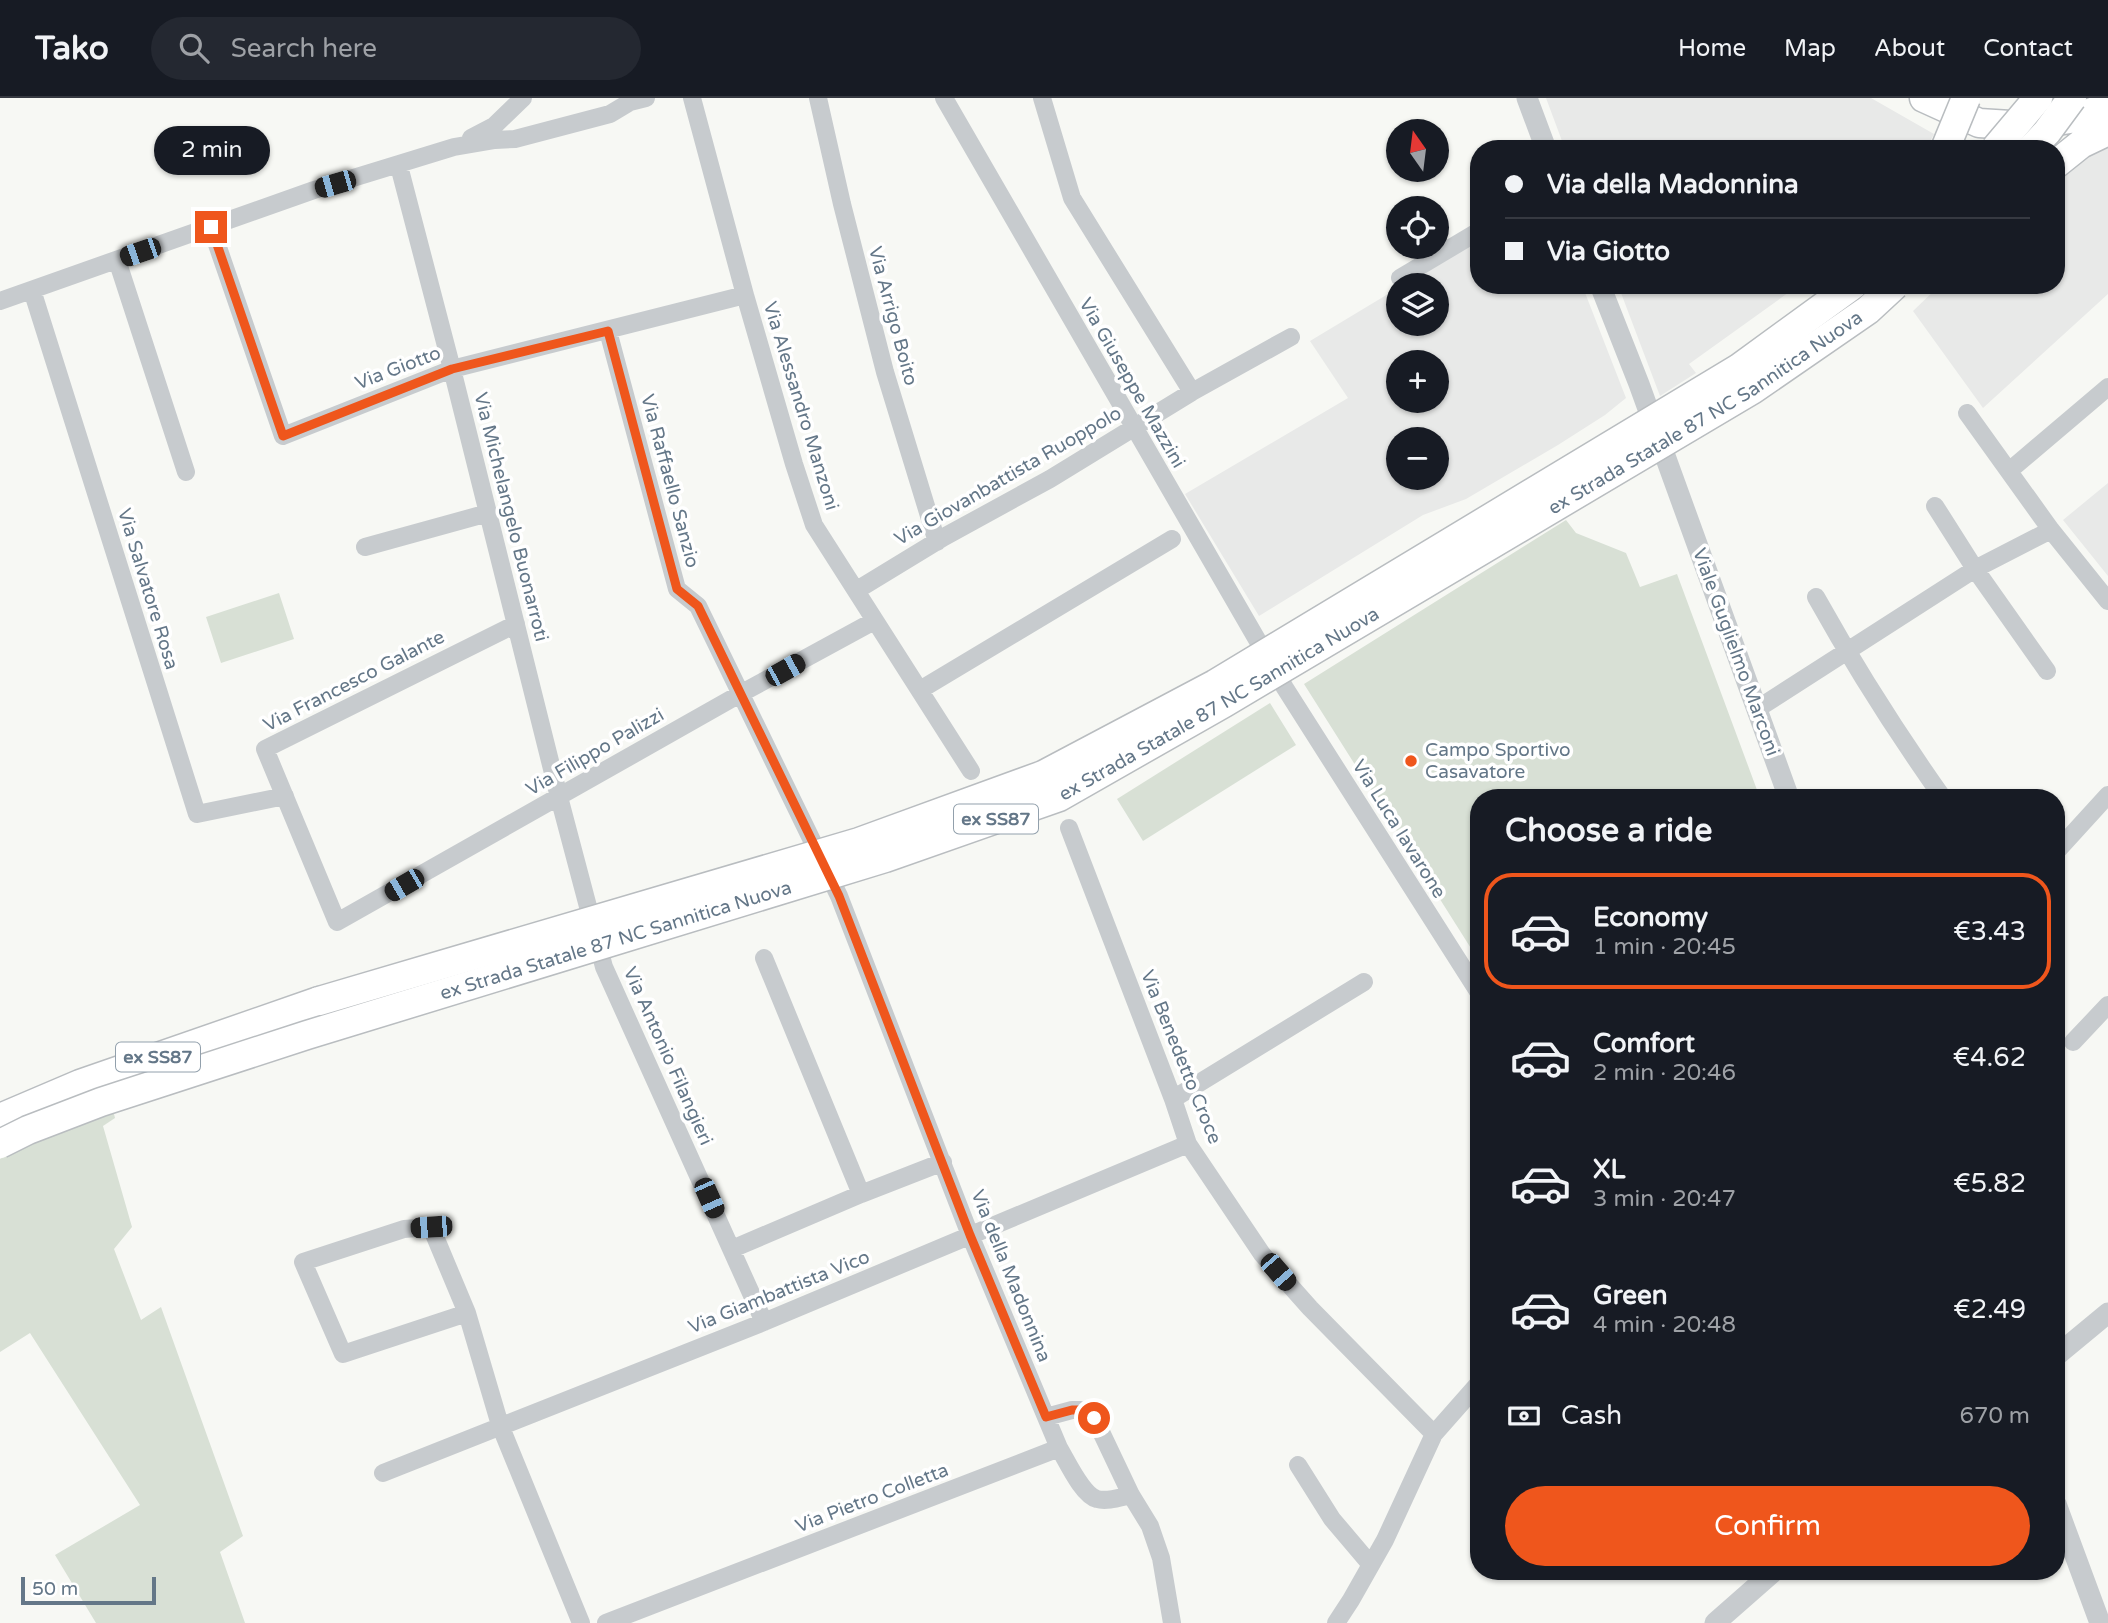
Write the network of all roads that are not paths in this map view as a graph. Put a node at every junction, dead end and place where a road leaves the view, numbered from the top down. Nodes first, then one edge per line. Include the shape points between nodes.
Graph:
1 (523, 98) edge
2 (646, 98) edge
3 (692, 98) edge
4 (818, 98) edge
5 (944, 98) edge
6 (1042, 98) edge
7 (1527, 98) edge
8 (1924, 98) edge
9 (1966, 98) edge
10 (2038, 98) edge
11 (2072, 98) edge
12 (2108, 106) edge
13 (2108, 131) edge
14 (1543, 140) edge
15 (1949, 140) edge
16 (2003, 140) edge
17 (2039, 140) edge
18 (454, 147) junction
19 (2065, 157) edge
20 (399, 166) junction
21 (211, 227) junction
22 (1470, 235) edge
23 (117, 260) junction
24 (1408, 273) edge
25 (32, 290) junction
26 (1604, 294) edge
27 (1827, 294) edge
28 (1840, 294) edge
29 (1885, 294) edge
30 (746, 295) junction
31 (0, 301) edge
32 (1806, 318) junction
33 (608, 331) junction
34 (1291, 337) dead end
35 (452, 369) junction
36 (2108, 387) edge
37 (1192, 392) junction
38 (1967, 413) dead end
39 (1134, 427) junction
40 (2009, 471) junction
41 (187, 472) dead end
42 (1935, 506) dead end
43 (488, 513) junction
44 (2051, 530) junction
45 (1172, 539) dead end
46 (937, 542) junction
47 (365, 547) dead end
48 (1975, 569) junction
49 (857, 590) junction
50 (1816, 597) dead end
51 (2108, 601) edge
52 (874, 621) junction
53 (516, 624) junction
54 (1846, 652) junction
55 (2047, 671) dead end
56 (1285, 688) joint
57 (920, 690) junction
58 (740, 694) junction
59 (1757, 709) junction
60 (971, 771) dead end
61 (1786, 789) edge
62 (1936, 789) edge
63 (2108, 795) edge
64 (285, 796) junction
65 (559, 797) junction
66 (1069, 828) dead end
67 (2065, 842) edge
68 (839, 896) joint
69 (337, 922) joint
70 (764, 958) dead end
71 (1470, 979) edge
72 (1364, 982) dead end
73 (2108, 1006) edge
74 (2073, 1042) dead end
75 (1173, 1099) junction
76 (0, 1118) edge
77 (0, 1144) edge
78 (1188, 1144) junction
79 (943, 1162) junction
80 (861, 1194) junction
81 (970, 1235) junction
82 (732, 1249) junction
83 (467, 1313) junction
84 (2108, 1314) edge
85 (764, 1322) junction
86 (2083, 1334) junction
87 (2065, 1335) edge
88 (2065, 1349) edge
89 (1470, 1393) edge
90 (1046, 1417) junction
91 (500, 1425) junction
92 (1434, 1434) junction
93 (1059, 1448) junction
94 (1298, 1465) dead end
95 (383, 1473) dead end
96 (1131, 1495) junction
97 (2065, 1528) edge
98 (1371, 1565) junction
99 (1764, 1580) edge
100 (581, 1623) edge
101 (606, 1623) edge
102 (1172, 1623) edge
103 (1336, 1623) edge
104 (1715, 1623) edge
105 (2100, 1623) edge

1 - 18 street via 494,126
2 - 18 street via 610,114 516,139
3 - 30 street, Via Alessandro Manzoni
4 - 46 street, Via Arrigo Boito via 885,372
5 - 39 street, Via Giuseppe Mazzini
6 - 37 street via 1072,198
7 - 14 street
8 - 12 highway via 1979,123 2027,126 2076,118
9 - 15 highway, bridge
10 - 16 highway, bridge
11 - 17 highway, bridge
13 - 19 highway
18 - 20 street
20 - 21 street
20 - 35 street, Via Michelangelo Buonarroti
21 - 23 street
21 - 35 street, Via Giotto via 283,436
22 - 24 street
23 - 25 street
23 - 41 street
25 - 31 street
25 - 64 street, Via Salvatore Rosa via 197,814
26 - 59 street, Viale Guglielmo Marconi
27 - 32 highway, bridge
28 - 32 highway, ex Strada Statale 87 NC Sannitica Nuova / ex SS87, bridge
29 - 77 highway, ex Strada Statale 87 NC Sannitica Nuova / ex SS87, bridge via 1752,390 1059,797 885,858 101,1102
30 - 33 street, Via Giotto
30 - 49 street, Via Alessandro Manzoni via 814,525
32 - 76 highway, ex Strada Statale 87 NC Sannitica Nuova / ex SS87, bridge via 1739,368 1215,684 1043,775 859,842 319,1001 80,1084
33 - 35 street, Via Giotto
33 - 58 street, Via Raffaello Sanzio via 677,589 698,606
34 - 37 street, Via Giovanbattista Ruoppolo
35 - 43 street, Via Michelangelo Buonarroti
36 - 40 street
37 - 39 street, Via Giovanbattista Ruoppolo
38 - 40 street
39 - 46 street, Via Giovanbattista Ruoppolo
39 - 56 street, Via Giuseppe Mazzini
40 - 44 street
42 - 48 street
43 - 47 street
43 - 53 street, Via Michelangelo Buonarroti
44 - 48 street
44 - 51 street
45 - 57 street
46 - 49 street, Via Giovanbattista Ruoppolo
48 - 54 street
48 - 55 street
49 - 52 street, Via Alessandro Manzoni
50 - 54 street
52 - 57 street, Via Alessandro Manzoni
52 - 58 street, Via Filippo Palizzi
53 - 64 street, Via Francesco Galante via 265,749
53 - 65 street, Via Michelangelo Buonarroti
54 - 59 street
54 - 62 street
56 - 71 street, Via Luca Iavarone
57 - 60 street, Via Alessandro Manzoni
58 - 65 street, Via Filippo Palizzi
58 - 68 street, Via Raffaello Sanzio
59 - 61 street, Viale Guglielmo Marconi
63 - 67 street
64 - 69 street, Via Francesco Galante
65 - 69 street, Via Filippo Palizzi
65 - 82 street, Via Antonio Filangieri via 604,967
66 - 75 street, Via Benedetto Croce
68 - 79 street, Via della Madonnina
70 - 80 street
72 - 75 street
73 - 74 street
75 - 78 street, Via Benedetto Croce
78 - 81 street, Via Giambattista Vico
78 - 92 street, Via Benedetto Croce via 1262,1254
79 - 80 street
79 - 81 street, Via della Madonnina
80 - 82 street
81 - 85 street, Via Giambattista Vico
81 - 90 street, Via della Madonnina
82 - 85 street, Via Antonio Filangieri
83 - 83 street via 431,1227 404,1229 303,1262 343,1354
83 - 91 street
84 - 86 street
85 - 91 street, Via Giambattista Vico
86 - 87 street
86 - 88 street
89 - 92 street
90 - 93 street, Via della Madonnina
90 - 96 street via 1086,1410
91 - 95 street, Via Giambattista Vico
91 - 100 street
92 - 98 street
93 - 96 street via 1087,1493 1096,1499
93 - 101 street, Via Pietro Colletta
94 - 98 street via 1332,1519
96 - 102 street via 1150,1526 1161,1558
97 - 105 street
98 - 103 street
99 - 104 street

